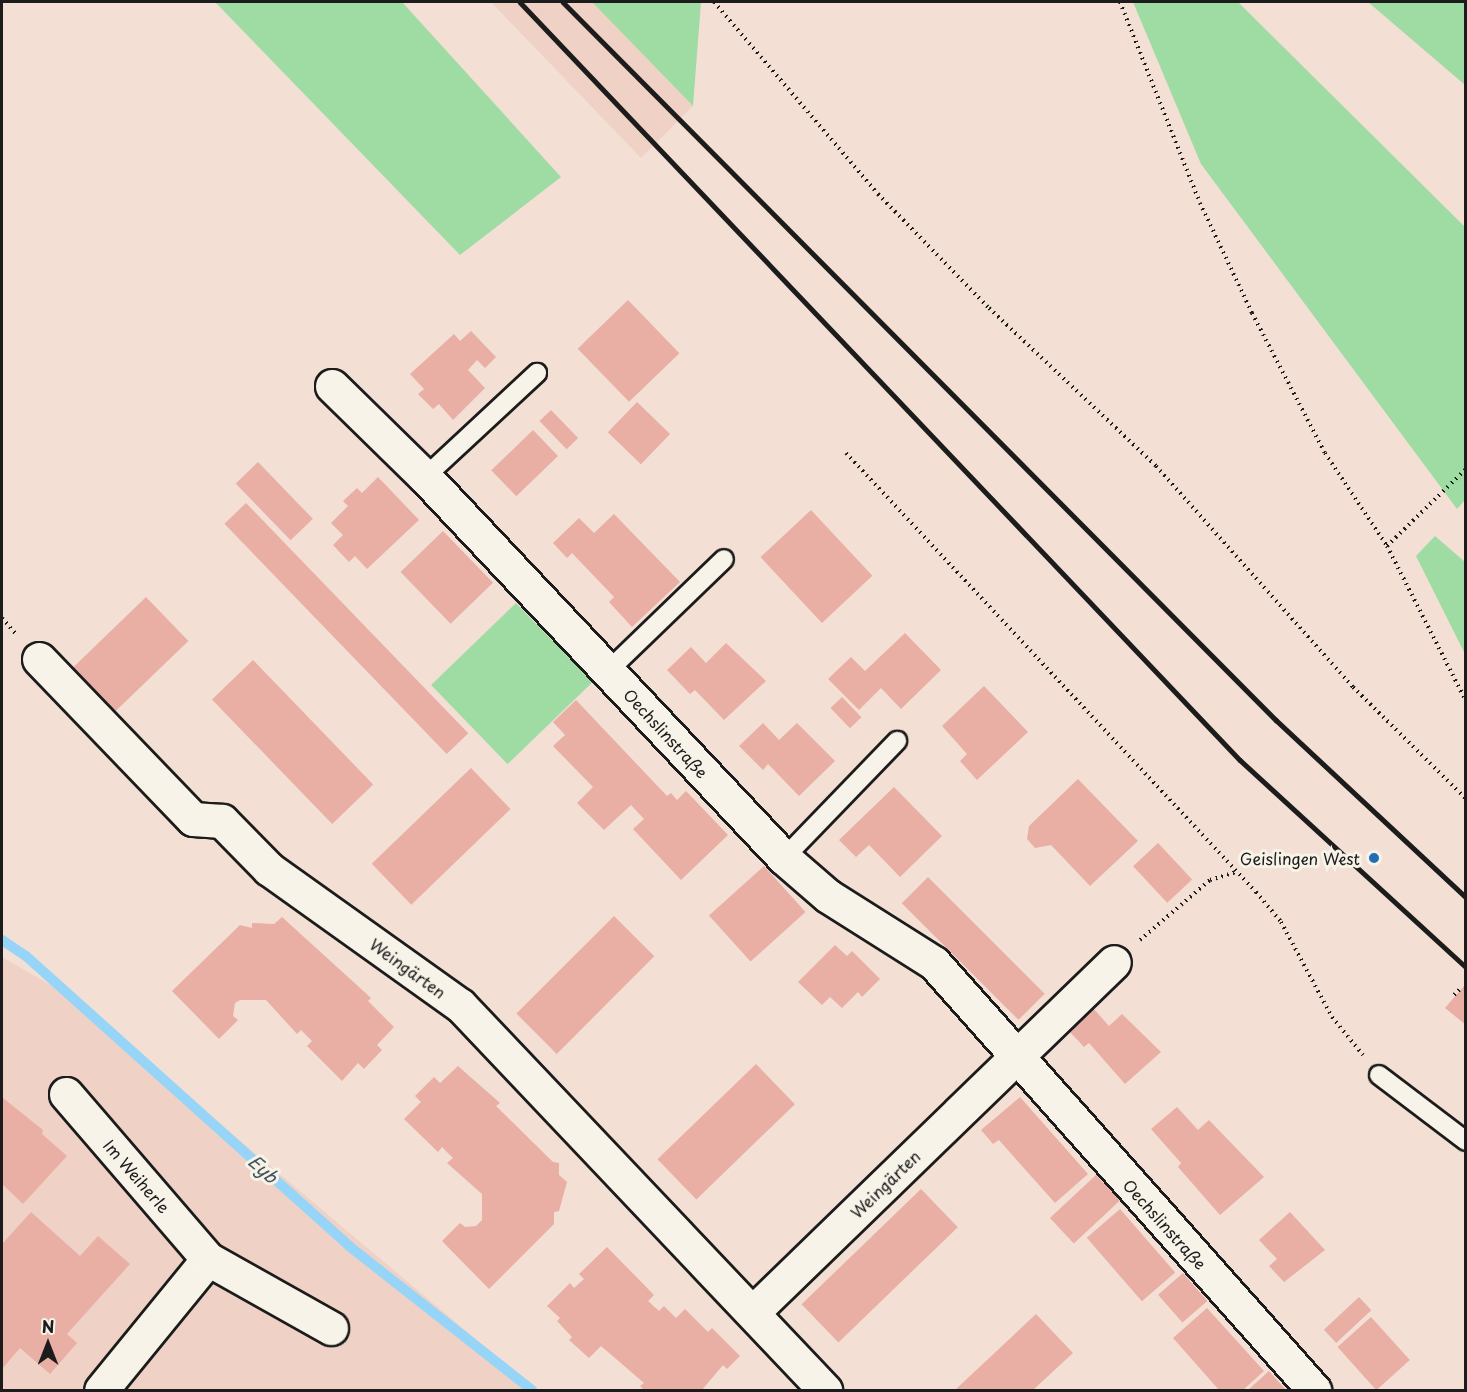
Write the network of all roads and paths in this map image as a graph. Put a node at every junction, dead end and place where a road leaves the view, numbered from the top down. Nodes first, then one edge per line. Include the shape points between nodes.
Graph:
1 (714, 2) edge
2 (1120, 2) edge
3 (537, 373) dead end
4 (332, 386) dead end
5 (846, 453) dead end
6 (1466, 469) edge
7 (425, 477) junction
8 (1387, 546) junction
9 (724, 559) dead end
10 (39, 659) dead end
11 (608, 671) junction
12 (1466, 701) edge
13 (897, 741) dead end
14 (1466, 799) edge
15 (784, 858) junction
16 (1236, 872) junction
17 (1114, 962) joint
18 (1462, 987) dead end
19 (1454, 995) dead end
20 (1016, 1058) junction
21 (1379, 1075) joint
22 (66, 1094) dead end
23 (1466, 1141) edge
24 (208, 1258) junction
25 (754, 1311) junction
26 (331, 1328) dead end
27 (101, 1390) edge
28 (825, 1390) edge
29 (1314, 1390) edge

1 - 14 path via 878,194 989,308 1156,466 1353,687
2 - 8 path via 1200,202 1252,313 1324,453
3 - 7 lane
4 - 7 street, Oechslinstraße
5 - 16 path
6 - 8 path
7 - 11 street, Oechslinstraße
8 - 12 path
9 - 11 lane
10 - 25 street, Weingärten via 193,819 222,821 269,869 460,1005
11 - 15 street, Oechslinstraße
13 - 15 lane
15 - 20 street, Oechslinstraße via 828,896 934,963
16 - 17 path via 1210,880
16 - 21 path via 1281,921 1332,1017
17 - 20 street
18 - 19 path
20 - 25 street, Weingärten
20 - 29 street, Oechslinstraße
21 - 23 lane
22 - 24 street, Im Weiherle
24 - 26 street, Im Weiherle
24 - 27 street
25 - 28 street, Weingärten

